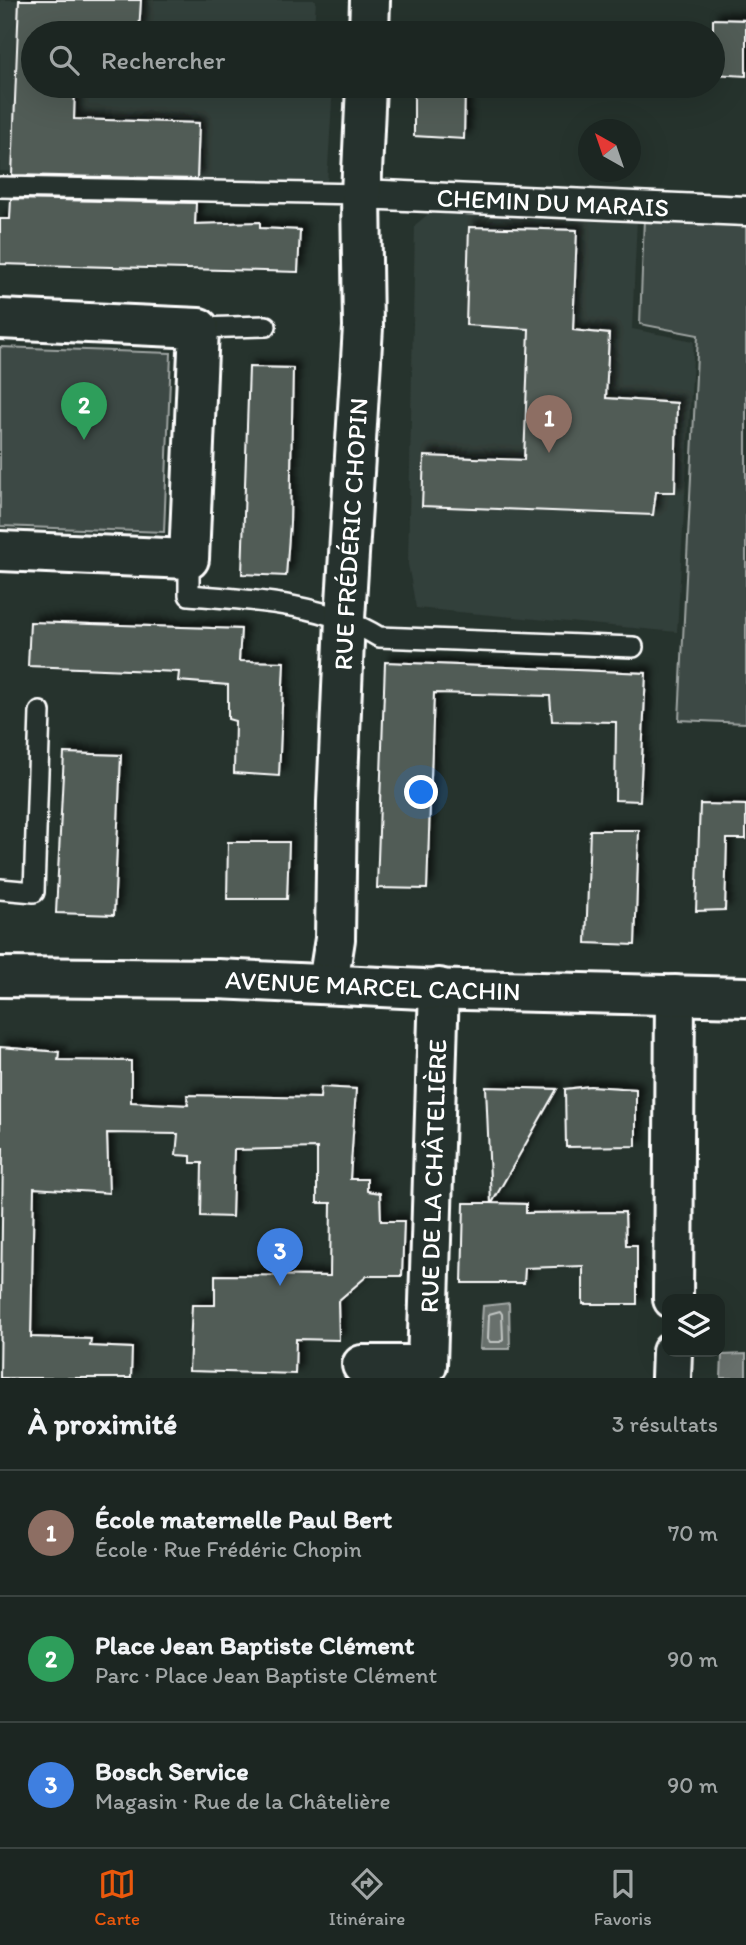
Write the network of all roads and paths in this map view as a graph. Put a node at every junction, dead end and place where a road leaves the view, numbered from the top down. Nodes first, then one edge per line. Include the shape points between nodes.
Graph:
1 (370, 0) edge
2 (369, 21) edge
3 (365, 98) edge
4 (0, 187) edge
5 (361, 194) junction
6 (746, 211) edge
7 (0, 319) edge
8 (266, 326) dead end
9 (199, 328) junction
10 (0, 551) edge
11 (190, 559) junction
12 (345, 619) junction
13 (633, 647) dead end
14 (40, 712) dead end
15 (0, 889) edge
16 (0, 977) edge
17 (328, 983) junction
18 (439, 988) junction
19 (675, 995) junction
20 (746, 997) edge
21 (673, 1294) edge
22 (672, 1357) edge
23 (362, 1365) dead end
24 (428, 1371) edge
25 (671, 1378) edge

1 - 2 street
3 - 5 street, RUE FRÉDÉRIC CHOPIN
4 - 5 lane
5 - 6 street, CHEMIN DU MARAIS
5 - 12 street, RUE FRÉDÉRIC CHOPIN via 363,327
7 - 9 street
8 - 9 lane
9 - 11 street
10 - 11 street
11 - 12 lane via 189,595 261,601
12 - 13 lane via 379,637
12 - 17 street, RUE FRÉDÉRIC CHOPIN via 335,939
14 - 15 lane via 34,891
16 - 17 street, AVENUE MARCEL CACHIN
17 - 18 street, AVENUE MARCEL CACHIN
18 - 19 street, AVENUE MARCEL CACHIN
18 - 24 street, RUE DE LA CHÂTELIÈRE
19 - 20 street, AVENUE MARCEL CACHIN
19 - 21 street
22 - 25 street
23 - 24 street, RUE DE LA CHÂTELIÈRE

